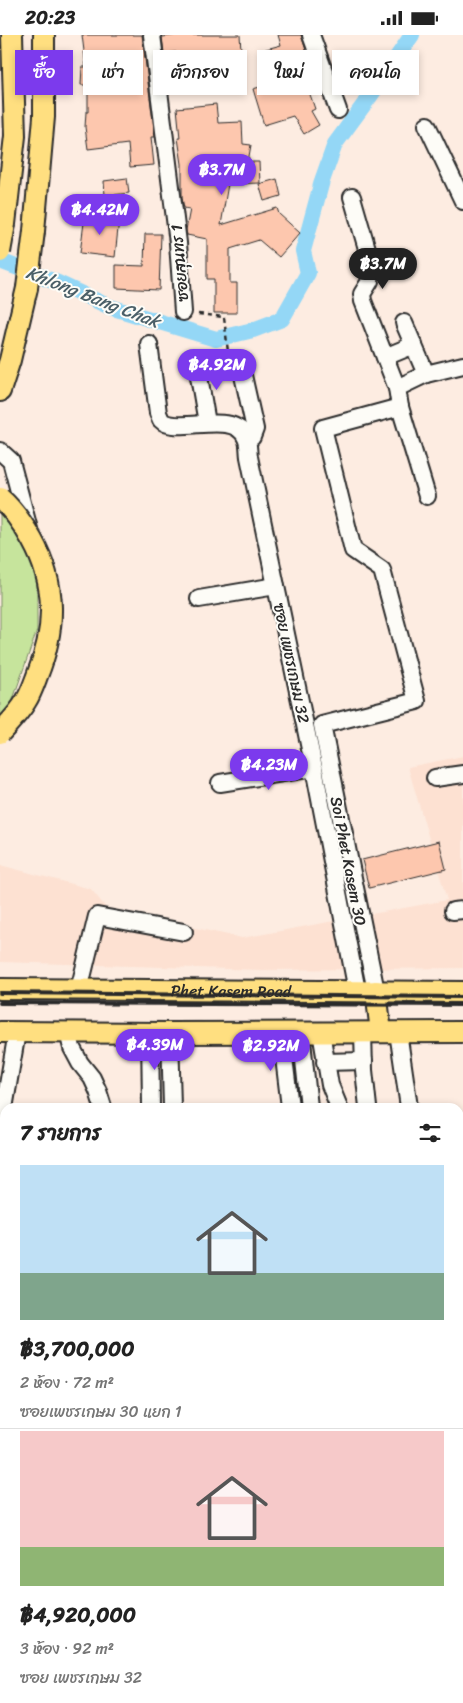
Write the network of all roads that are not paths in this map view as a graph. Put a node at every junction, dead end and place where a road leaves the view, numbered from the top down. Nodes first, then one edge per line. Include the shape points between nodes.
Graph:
1 (12, 35) edge
2 (44, 35) edge
3 (152, 35) edge
4 (311, 35) edge
5 (338, 110) dead end
6 (427, 125) dead end
7 (352, 197) dead end
8 (463, 201) edge
9 (0, 252) edge
10 (183, 312) road end
11 (404, 323) dead end
12 (149, 344) dead end
13 (414, 345) junction
14 (385, 357) junction
15 (240, 361) road end
16 (196, 365) dead end
17 (463, 365) edge
18 (426, 374) junction
19 (397, 388) junction
20 (0, 391) edge
21 (400, 407) junction
22 (207, 423) junction
23 (247, 439) junction
24 (0, 451) edge
25 (426, 496) dead end
26 (0, 498) edge
27 (276, 586) junction
28 (199, 599) dead end
29 (0, 732) edge
30 (314, 768) junction
31 (463, 774) edge
32 (435, 778) dead end
33 (220, 783) dead end
34 (184, 932) dead end
35 (0, 989) edge
36 (79, 991) junction
37 (366, 991) junction
38 (463, 992) edge
39 (9, 1032) edge
40 (68, 1032) junction
41 (311, 1032) junction
42 (381, 1032) junction
43 (463, 1032) edge
44 (150, 1033) junction
45 (170, 1033) junction
46 (281, 1033) junction
47 (364, 1061) junction
48 (325, 1062) junction
49 (3, 1103) edge
50 (101, 1103) edge
51 (151, 1103) edge
52 (172, 1103) edge
53 (290, 1103) edge
54 (309, 1103) edge
55 (337, 1103) edge
56 (368, 1103) edge
57 (408, 1103) edge

1 - 9 main road, bridge via 15,136
2 - 20 main road, bridge via 44,117 34,231 26,288
3 - 10 street, ซอยสุนทร 1 via 178,243
4 - 5 street
6 - 8 street
7 - 14 street via 372,266 370,281 362,293 363,301
11 - 13 street
12 - 22 street via 161,420 184,426
13 - 14 street
13 - 18 street
14 - 19 street
15 - 23 street via 255,429 252,437
16 - 22 street
17 - 18 street
18 - 19 street
19 - 21 street
21 - 25 street
21 - 37 street, Soi Phet Kasem 30 via 323,428 353,550 382,570 417,701 322,725
22 - 23 street via 236,428
23 - 27 street, ซอย เพชรเกษม 32 via 248,457
24 - 29 street via 11,461 38,563 43,637 13,711
26 - 29 main road, bridge via 21,520 38,552 47,575 51,606 44,658 34,683 17,714
27 - 28 street
27 - 30 street, ซอย เพชรเกษม 32
30 - 33 street
30 - 37 street, ซอย เพชรเกษม 32
31 - 32 street
34 - 36 street via 98,911
35 - 36 main road, Phet Kasem Road
36 - 37 main road, Phet Kasem Road
37 - 38 main road, Phet Kasem Road
37 - 42 main road
39 - 40 main road
39 - 49 street
40 - 44 main road
40 - 50 street via 72,1048 92,1078
41 - 42 main road
41 - 46 main road
41 - 48 street
41 - 54 street
42 - 43 main road
42 - 47 street
42 - 57 street
44 - 45 main road
44 - 51 street
45 - 46 main road
45 - 52 street
46 - 53 street
47 - 48 street
47 - 56 street
48 - 55 street

